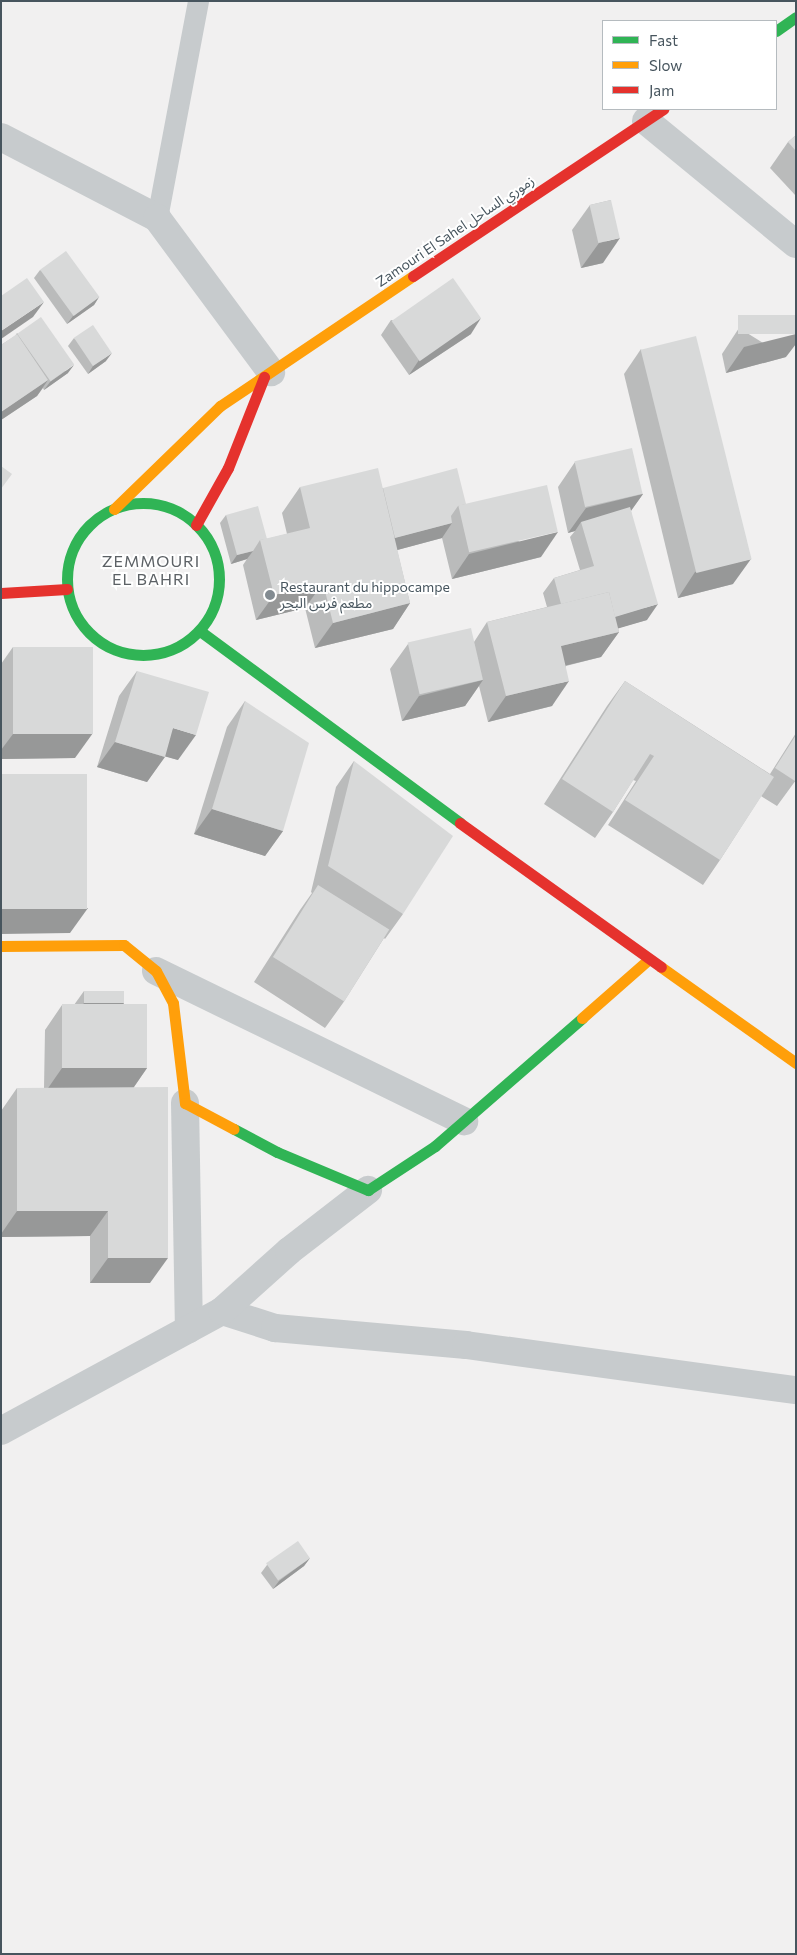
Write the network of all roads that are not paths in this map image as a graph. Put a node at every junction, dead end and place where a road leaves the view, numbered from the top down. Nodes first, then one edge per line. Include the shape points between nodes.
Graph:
1 (198, 1) edge
2 (796, 17) edge
3 (777, 30) edge
4 (654, 115) edge
5 (1, 137) edge
6 (158, 218) junction
7 (796, 244) edge
8 (267, 375) junction
9 (114, 509) junction
10 (196, 525) junction
11 (67, 589) junction
12 (1, 593) edge
13 (200, 631) junction
14 (1, 946) edge
15 (648, 960) junction
16 (156, 971) junction
17 (796, 1063) edge
18 (185, 1103) junction
19 (464, 1121) junction
20 (368, 1190) junction
21 (222, 1311) junction
22 (189, 1329) junction
23 (796, 1390) edge
24 (1, 1431) edge

1 - 6 lane
2 - 3 street
4 - 7 street
4 - 8 street, Zamouri El Sahel زموري الساحل
5 - 6 street
6 - 8 street
8 - 9 street, Zamouri El Sahel زموري الساحل via 220,406
8 - 10 street via 228,468
9 - 10 street via 139,503 165,506 188,517
9 - 11 street via 92,522 76,541 68,565
10 - 13 street via 206,535 217,558 220,584 214,609
11 - 12 street
11 - 13 street via 74,613 88,633 108,648 132,655 156,655 180,646
13 - 15 street
14 - 16 street via 124,945
15 - 17 street
15 - 19 street
16 - 18 street via 173,1003
16 - 19 street
18 - 20 street via 277,1152
18 - 22 street
19 - 20 street via 435,1146
20 - 21 street via 289,1251
21 - 22 street
21 - 23 street via 275,1328 466,1345
22 - 24 street

